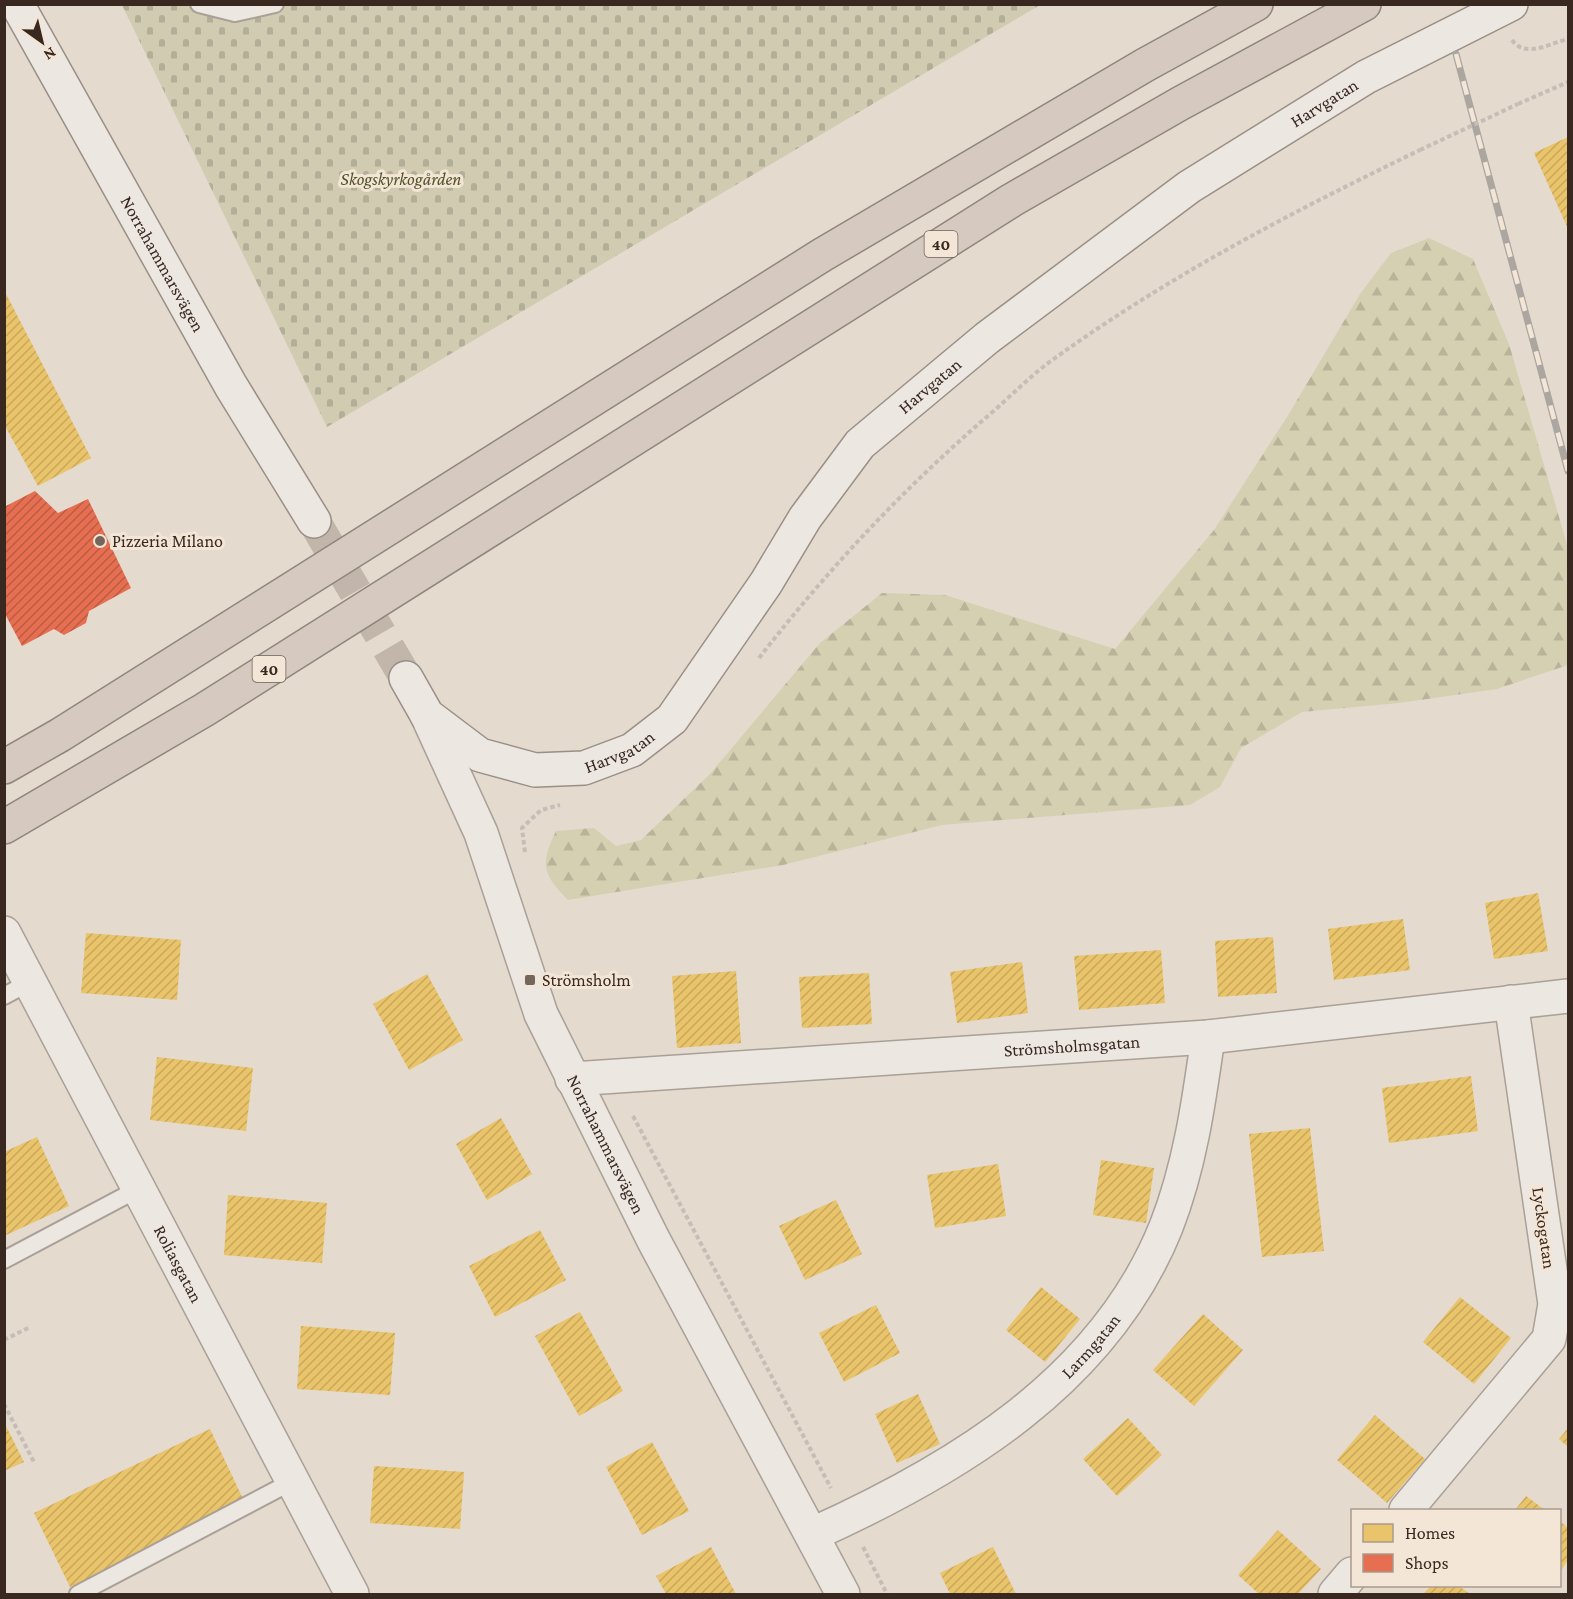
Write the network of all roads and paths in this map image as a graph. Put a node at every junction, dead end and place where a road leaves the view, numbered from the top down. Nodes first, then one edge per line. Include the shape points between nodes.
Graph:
1 (17, 4) edge
2 (199, 4) edge
3 (275, 4) edge
4 (1256, 4) edge
5 (1364, 4) edge
6 (1511, 4) edge
7 (1510, 38) dead end
8 (1569, 39) edge
9 (1569, 82) edge
10 (314, 521) tunnel mouth
11 (752, 666) dead end
12 (406, 678) tunnel mouth
13 (427, 715) junction
14 (4, 767) edge
15 (564, 804) dead end
16 (4, 827) edge
17 (526, 859) dead end
18 (4, 933) edge
19 (17, 989) edge
20 (1569, 996) edge
21 (1511, 1002) junction
22 (1208, 1037) junction
23 (609, 1075) junction
24 (572, 1079) junction
25 (138, 1189) junction
26 (4, 1260) edge
27 (30, 1327) dead end
28 (4, 1340) edge
29 (4, 1404) edge
30 (35, 1464) dead end
31 (293, 1480) junction
32 (1407, 1509) edge
33 (847, 1519) junction
34 (813, 1534) junction
35 (1351, 1576) edge
36 (78, 1594) edge
37 (352, 1594) edge
38 (843, 1594) edge
39 (887, 1594) edge
40 (1335, 1594) edge

1 - 10 street, Norrahammarsvägen via 231,386
2 - 3 lane via 235,13
4 - 14 highway via 822,255 382,534
5 - 16 highway, 40 via 1012,200 213,704
6 - 13 street, Harvgatan via 1366,77 1189,187 987,338 869,436 805,518 766,583 672,719 632,750 584,768 535,770 480,755
7 - 8 path via 1516,46 1531,50
9 - 11 path, bridge via 1300,208 1181,274 1050,362 947,451 867,528
12 - 13 street, Norrahammarsvägen
13 - 24 street, Norrahammarsvägen via 481,833 541,1014
15 - 17 path via 541,810 522,828
18 - 19 street, Roliasgatan
19 - 25 street, Roliasgatan
20 - 21 street, Strömsholmsgatan
21 - 22 street, Strömsholmsgatan
21 - 32 street, Lyckogatan via 1555,1304 1549,1339
22 - 23 street, Strömsholmsgatan
22 - 33 street, Larmgatan via 1189,1155 1166,1227 1127,1303 1059,1381 998,1434 925,1479
23 - 24 street, Strömsholmsgatan
23 - 33 path
24 - 34 street, Norrahammarsvägen via 653,1239
25 - 26 lane
25 - 31 street, Roliasgatan
27 - 28 path
29 - 30 path
31 - 36 lane
31 - 37 street, Roliasgatan
33 - 34 street, Larmgatan
33 - 39 path
34 - 38 street, Norrahammarsvägen
35 - 40 street

